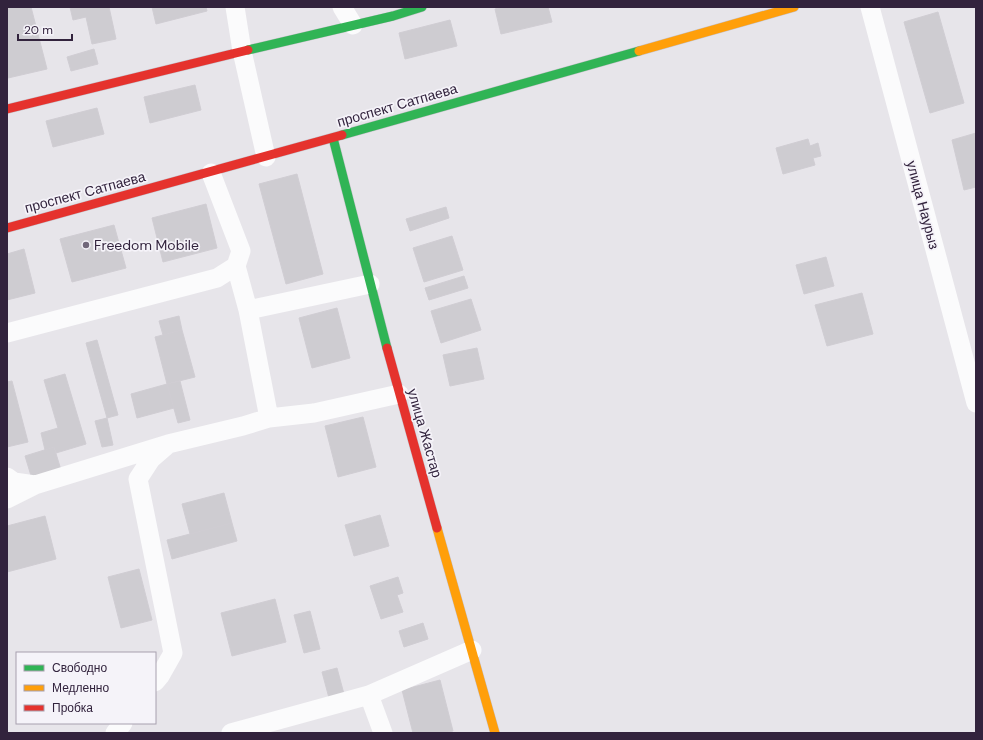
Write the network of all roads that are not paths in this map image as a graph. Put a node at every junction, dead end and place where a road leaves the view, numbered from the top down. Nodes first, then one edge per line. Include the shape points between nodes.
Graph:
1 (235, 7) edge
2 (342, 7) edge
3 (422, 7) edge
4 (794, 7) edge
5 (870, 7) edge
6 (353, 25) junction
7 (242, 51) junction
8 (7, 110) edge
9 (333, 138) junction
10 (266, 158) junction
11 (211, 173) junction
12 (7, 228) edge
13 (236, 266) junction
14 (370, 284) junction
15 (248, 310) junction
16 (7, 333) edge
17 (399, 394) junction
18 (976, 403) edge
19 (269, 418) junction
20 (168, 444) junction
21 (7, 476) edge
22 (35, 486) junction
23 (7, 500) edge
24 (472, 650) junction
25 (156, 681) edge
26 (369, 695) junction
27 (122, 724) edge
28 (267, 728) edge
29 (115, 733) edge
30 (231, 733) edge
31 (383, 733) edge
32 (495, 733) edge

1 - 7 street
2 - 6 street
3 - 6 street
4 - 9 street, проспект Сатпаева
5 - 18 street, улица Наурыз
6 - 7 street
7 - 8 street
7 - 10 street
9 - 10 street, проспект Сатпаева
9 - 14 street, улица Жастар
10 - 11 street, проспект Сатпаева
11 - 12 street, проспект Сатпаева
11 - 13 street via 241,251
13 - 15 street
13 - 16 street via 217,278
14 - 15 street
14 - 17 street, улица Жастар
15 - 19 street
17 - 19 street via 314,412
17 - 24 street, улица Жастар
19 - 20 street
20 - 22 street
20 - 25 street via 151,459 138,479 173,653
21 - 22 street via 14,482
22 - 23 street
24 - 26 street
24 - 32 street, улица Жастар
26 - 28 street
26 - 31 street
27 - 29 street
28 - 30 street

